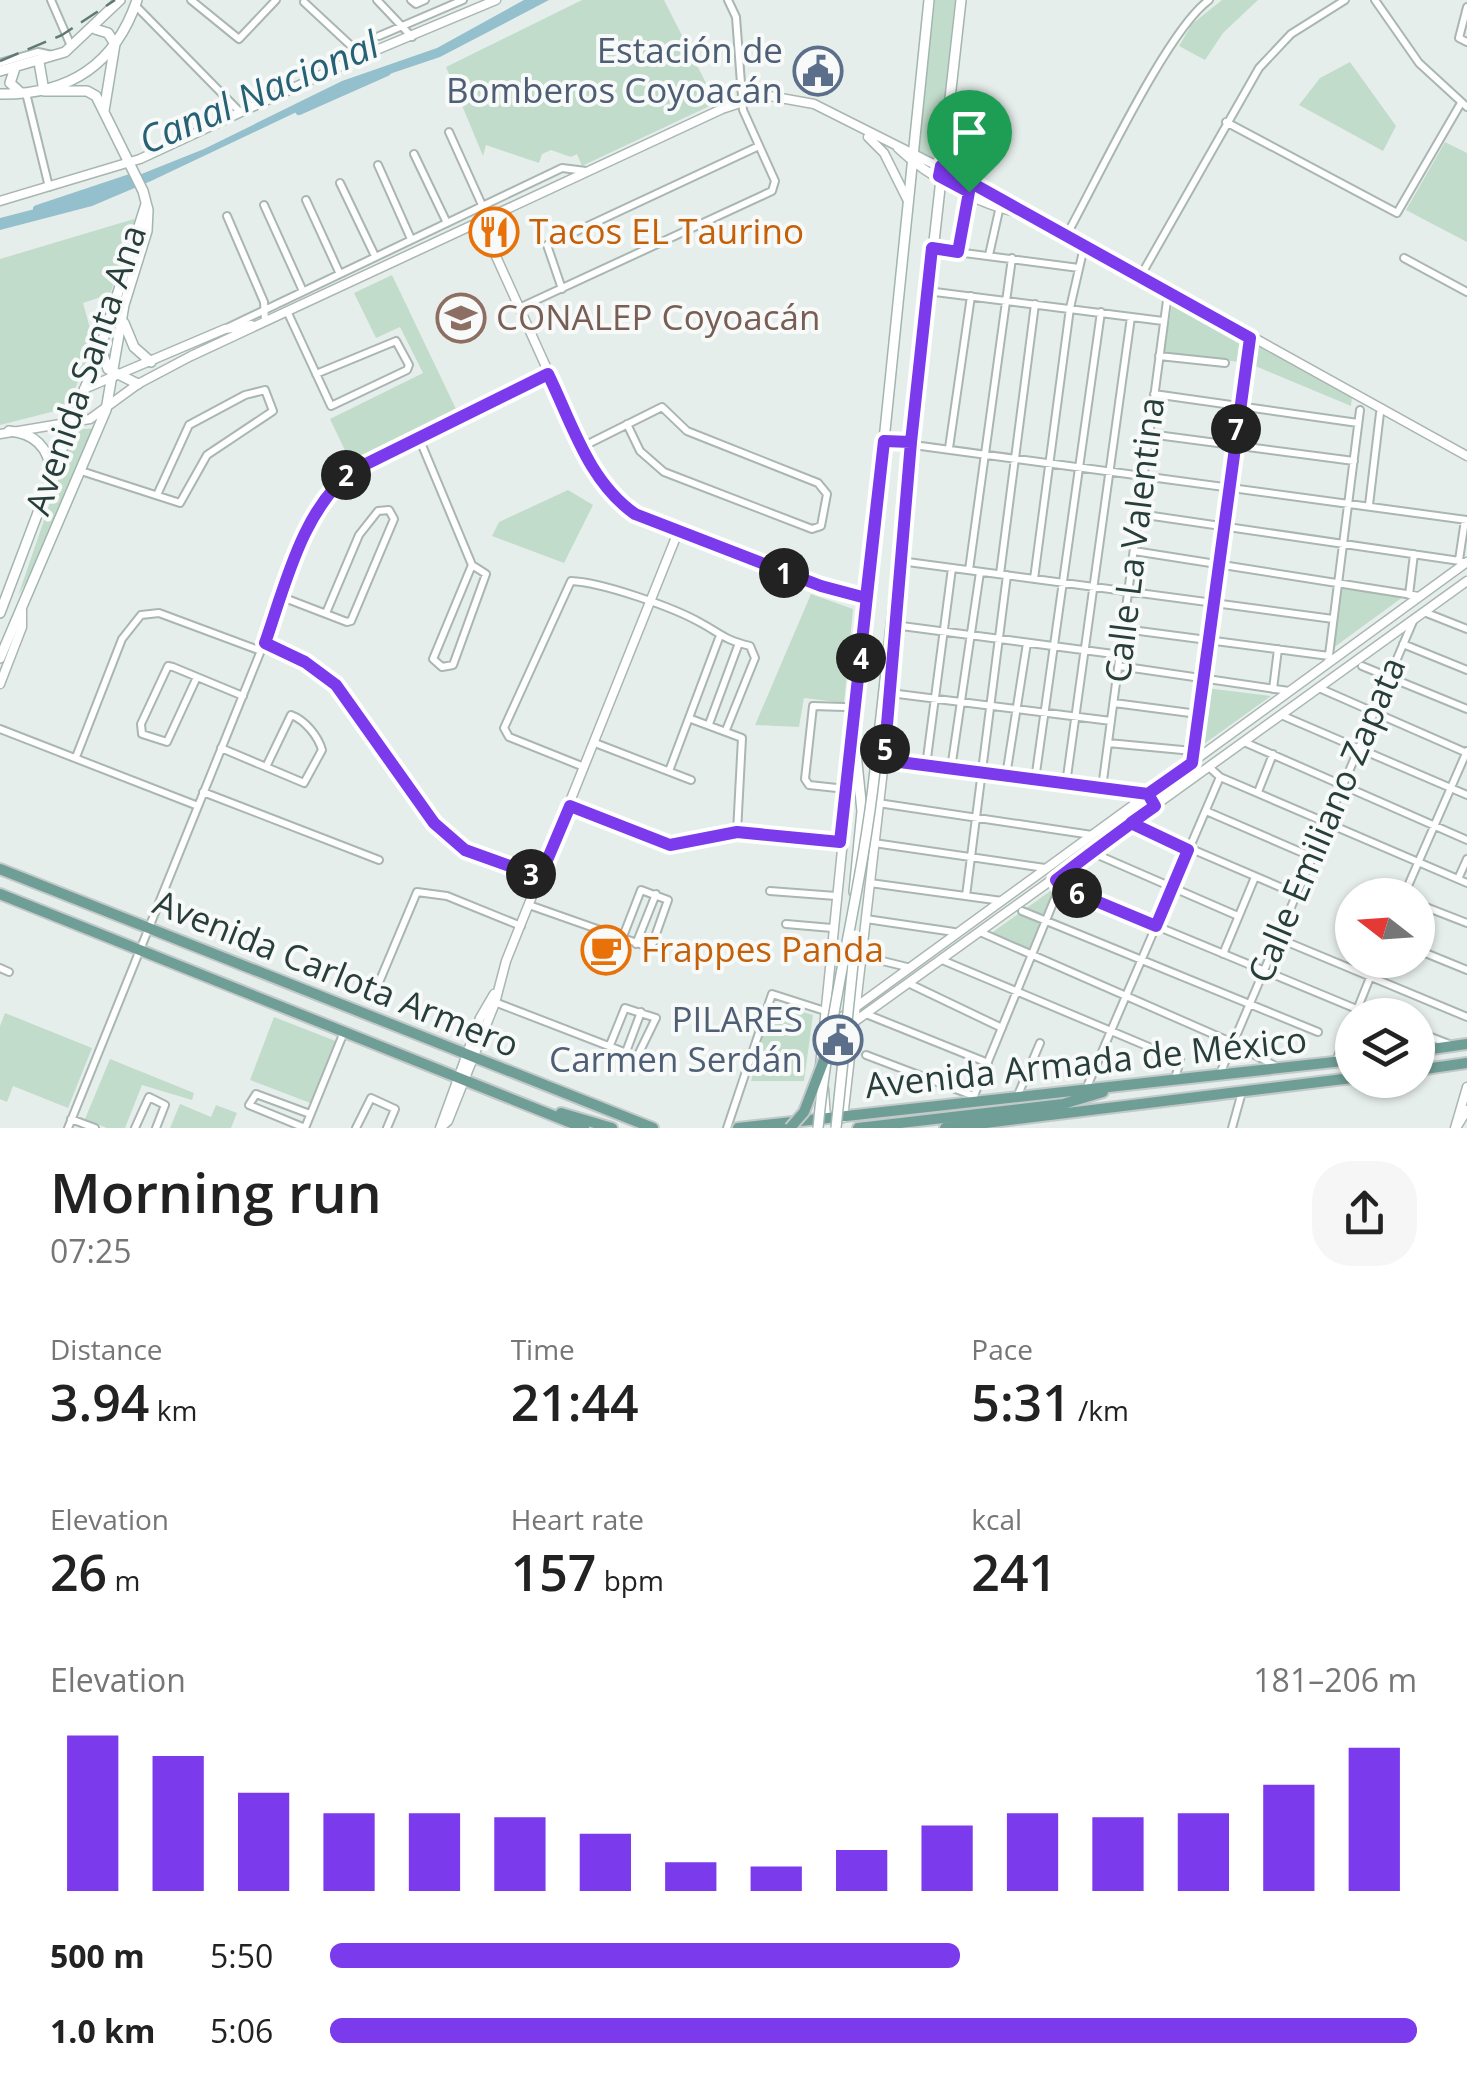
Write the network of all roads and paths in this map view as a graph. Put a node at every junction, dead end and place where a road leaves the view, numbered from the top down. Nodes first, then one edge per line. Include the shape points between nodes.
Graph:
1 (50, 0) edge
2 (120, 0) edge
3 (191, 0) edge
4 (276, 0) edge
5 (377, 0) edge
6 (412, 0) edge
7 (424, 0) edge
8 (496, 0) edge
9 (728, 0) edge
10 (929, 0) edge
11 (961, 0) edge
12 (1208, 0) edge
13 (1345, 0) edge
14 (1374, 0) edge
15 (304, 2) dead end
16 (457, 2) edge
17 (136, 3) edge
18 (1467, 8) edge
19 (463, 16) junction
20 (405, 28) junction
21 (94, 29) junction
22 (379, 36) dead end
23 (412, 37) junction
24 (1467, 42) edge
25 (72, 47) junction
26 (115, 48) junction
27 (58, 56) junction
28 (362, 56) junction
29 (39, 62) junction
30 (0, 63) edge
31 (15, 68) junction
32 (0, 70) edge
33 (44, 90) junction
34 (24, 93) junction
35 (0, 94) edge
36 (741, 102) junction
37 (1464, 105) edge
38 (240, 112) junction
39 (104, 114) junction
40 (1226, 122) junction
41 (862, 130) junction
42 (449, 132) dead end
43 (758, 146) junction
44 (414, 154) dead end
45 (913, 157) junction
46 (378, 165) dead end
47 (130, 166) junction
48 (586, 171) junction
49 (940, 171) junction
50 (340, 183) dead end
51 (50, 188) junction
52 (969, 192) junction
53 (306, 200) dead end
54 (0, 201) edge
55 (908, 203) junction
56 (146, 204) junction
57 (264, 205) dead end
58 (482, 205) junction
59 (1000, 206) junction
60 (1022, 213) junction
61 (227, 216) dead end
62 (446, 222) junction
63 (480, 222) junction
64 (1066, 237) junction
65 (411, 239) junction
66 (1084, 247) junction
67 (932, 248) junction
68 (958, 252) junction
69 (990, 255) junction
70 (375, 256) junction
71 (1012, 258) junction
72 (1404, 258) dead end
73 (1079, 268) junction
74 (339, 272) junction
75 (1140, 277) junction
76 (562, 289) junction
77 (302, 290) junction
78 (928, 291) junction
79 (1467, 292) edge
80 (1168, 293) junction
81 (971, 296) junction
82 (1006, 300) junction
83 (1036, 304) junction
84 (263, 308) junction
85 (518, 308) junction
86 (1070, 308) junction
87 (287, 311) junction
88 (1102, 312) junction
89 (122, 316) junction
90 (1130, 317) junction
91 (1163, 321) junction
92 (262, 322) junction
93 (224, 329) junction
94 (1250, 338) junction
95 (101, 346) junction
96 (1160, 356) junction
97 (151, 362) junction
98 (1225, 363) dead end
99 (114, 374) junction
100 (316, 374) junction
101 (548, 374) junction
102 (138, 384) junction
103 (84, 390) junction
104 (1154, 394) junction
105 (1239, 406) junction
106 (106, 410) junction
107 (1360, 410) dead end
108 (1380, 413) dead end
109 (70, 423) junction
110 (627, 424) junction
111 (1358, 424) junction
112 (4, 432) edge
113 (1149, 434) junction
114 (419, 438) junction
115 (884, 441) junction
116 (911, 442) junction
117 (1234, 444) junction
118 (582, 447) junction
119 (949, 448) junction
120 (983, 453) junction
121 (1467, 456) edge
122 (1016, 458) junction
123 (1354, 461) junction
124 (1049, 462) junction
125 (1081, 467) junction
126 (1111, 470) junction
127 (81, 471) junction
128 (1144, 474) junction
129 (50, 479) junction
130 (1229, 486) junction
131 (157, 495) junction
132 (1348, 502) junction
133 (1369, 505) junction
134 (1139, 514) junction
135 (1466, 520) edge
136 (1223, 525) junction
137 (678, 532) junction
138 (1342, 543) junction
139 (1134, 552) junction
140 (1414, 554) junction
141 (900, 561) junction
142 (1464, 561) edge
143 (1218, 564) junction
144 (472, 565) junction
145 (952, 568) junction
146 (969, 570) junction
147 (980, 572) junction
148 (1004, 575) junction
149 (1034, 579) junction
150 (1338, 580) junction
151 (1063, 583) junction
152 (1466, 583) edge
153 (1095, 587) junction
154 (6, 591) junction
155 (1129, 592) junction
156 (1409, 594) junction
157 (1420, 596) junction
158 (282, 597) junction
159 (866, 598) junction
160 (0, 603) edge
161 (1213, 603) junction
162 (651, 604) junction
163 (22, 611) junction
164 (1424, 612) junction
165 (0, 613) edge
166 (326, 613) junction
167 (1332, 619) junction
168 (1414, 619) junction
169 (894, 626) junction
170 (1467, 629) edge
171 (1124, 630) junction
172 (944, 632) junction
173 (971, 636) junction
174 (720, 638) junction
175 (999, 639) junction
176 (1208, 641) junction
177 (740, 643) junction
178 (1027, 643) junction
179 (1403, 644) junction
180 (890, 646) junction
181 (1054, 646) junction
182 (263, 647) junction
183 (1086, 650) junction
184 (1278, 650) junction
185 (1120, 655) junction
186 (0, 658) edge
187 (1328, 659) junction
188 (1119, 666) junction
189 (1362, 666) dead end
190 (1467, 670) edge
191 (197, 677) junction
192 (1203, 678) junction
193 (1388, 678) junction
194 (0, 684) edge
195 (1318, 688) junction
196 (1273, 689) junction
197 (1290, 691) junction
198 (890, 693) junction
199 (243, 696) junction
200 (935, 699) junction
201 (961, 702) junction
202 (1114, 703) junction
203 (990, 706) junction
204 (844, 707) dead end
205 (1016, 709) junction
206 (1467, 709) edge
207 (1044, 712) junction
208 (1374, 712) junction
209 (1198, 714) junction
210 (1281, 715) junction
211 (1077, 717) junction
212 (691, 719) junction
213 (1111, 721) junction
214 (709, 724) junction
215 (0, 729) edge
216 (726, 730) junction
217 (854, 734) junction
218 (1244, 742) junction
219 (1108, 743) junction
220 (594, 744) junction
221 (221, 748) junction
222 (1358, 748) junction
223 (1193, 752) junction
224 (1467, 752) edge
225 (1273, 754) junction
226 (76, 757) junction
227 (884, 760) junction
228 (1192, 763) junction
229 (926, 766) junction
230 (266, 767) junction
231 (1209, 767) junction
232 (585, 768) junction
233 (951, 769) junction
234 (669, 771) junction
235 (982, 773) junction
236 (1006, 776) junction
237 (1220, 776) junction
238 (691, 780) dead end
239 (1035, 780) junction
240 (1066, 784) junction
241 (1341, 784) junction
242 (1451, 787) junction
243 (1102, 788) junction
244 (846, 790) junction
245 (204, 792) junction
246 (1258, 792) junction
247 (1148, 794) junction
248 (1467, 794) edge
249 (878, 804) junction
250 (198, 806) junction
251 (570, 806) junction
252 (1155, 806) junction
253 (1206, 810) junction
254 (976, 818) junction
255 (1131, 823) junction
256 (1324, 824) junction
257 (1434, 826) junction
258 (737, 832) junction
259 (1092, 835) junction
260 (1467, 840) edge
261 (840, 842) junction
262 (874, 843) junction
263 (1188, 850) junction
264 (1091, 852) junction
265 (1310, 856) junction
266 (971, 857) junction
267 (1467, 859) edge
268 (379, 860) dead end
269 (1418, 862) junction
270 (1046, 868) junction
271 (0, 870) edge
272 (540, 877) junction
273 (1255, 877) junction
274 (1411, 878) edge
275 (1458, 879) junction
276 (870, 882) junction
277 (1058, 883) junction
278 (1467, 883) edge
279 (1172, 888) junction
280 (770, 890) dead end
281 (1294, 893) junction
282 (656, 894) junction
283 (836, 896) junction
284 (966, 896) junction
285 (1, 897) edge
286 (1002, 900) junction
287 (529, 905) junction
288 (1022, 911) dead end
289 (1435, 911) edge
290 (1238, 916) junction
291 (866, 918) junction
292 (1046, 921) junction
293 (1467, 923) edge
294 (786, 924) dead end
295 (521, 926) junction
296 (1156, 926) junction
297 (832, 928) junction
298 (149, 929) junction
299 (954, 932) junction
300 (980, 932) junction
301 (1275, 938) junction
302 (622, 939) junction
303 (636, 944) junction
304 (140, 950) junction
305 (1223, 954) junction
306 (862, 956) junction
307 (1032, 956) junction
308 (1435, 957) edge
309 (942, 960) junction
310 (1141, 960) junction
311 (1335, 963) edge
312 (907, 967) junction
313 (0, 968) edge
314 (1262, 970) junction
315 (1467, 970) edge
316 (9, 972) dead end
317 (1372, 978) edge
318 (380, 980) dead end
319 (910, 984) junction
320 (1017, 992) junction
321 (1126, 996) junction
322 (492, 999) junction
323 (1247, 1004) junction
324 (1335, 1005) edge
325 (857, 1007) junction
326 (825, 1011) junction
327 (642, 1012) junction
328 (866, 1014) junction
329 (1467, 1017) edge
330 (854, 1022) junction
331 (1002, 1028) junction
332 (345, 1031) junction
333 (1111, 1031) junction
334 (823, 1032) junction
335 (1318, 1032) dead end
336 (1435, 1037) edge
337 (1231, 1042) junction
338 (1040, 1043) dead end
339 (610, 1045) junction
340 (1461, 1045) edge
341 (830, 1047) junction
342 (1435, 1049) edge
343 (851, 1050) junction
344 (626, 1052) junction
345 (866, 1055) dead end
346 (820, 1056) junction
347 (470, 1057) junction
348 (1335, 1062) edge
349 (988, 1063) junction
350 (1467, 1063) edge
351 (1280, 1068) junction
352 (1435, 1068) edge
353 (1218, 1077) junction
354 (460, 1079) junction
355 (1335, 1080) edge
356 (1175, 1082) junction
357 (1467, 1087) edge
358 (1086, 1090) junction
359 (1108, 1090) junction
360 (1242, 1092) junction
361 (1016, 1099) junction
362 (972, 1100) junction
363 (526, 1105) junction
364 (1467, 1110) edge
365 (310, 1114) junction
366 (72, 1118) junction
367 (839, 1123) edge
368 (442, 1124) edge
369 (822, 1124) edge
370 (68, 1128) edge
371 (96, 1128) edge
372 (134, 1128) edge
373 (156, 1128) edge
374 (356, 1128) edge
375 (388, 1128) edge
376 (584, 1128) edge
377 (612, 1128) edge
378 (653, 1128) edge
379 (726, 1128) edge
380 (738, 1128) edge
381 (790, 1128) edge
382 (858, 1128) edge
383 (945, 1128) edge
384 (1232, 1128) edge
385 (1456, 1128) edge

1 - 25 street
2 - 21 main road
3 - 4 street via 236,38
5 - 20 street
6 - 7 street
8 - 19 street
9 - 36 street via 736,17
10 - 45 main road
11 - 49 main road
12 - 64 street via 1170,47
13 - 40 street via 1270,54
14 - 37 street via 1419,64
15 - 28 street
16 - 19 street
16 - 20 street
17 - 26 main road
17 - 38 street
18 - 24 street via 1459,38
19 - 23 street
20 - 22 street
20 - 23 street
21 - 25 main road
21 - 26 main road via 111,36
23 - 28 street
25 - 27 main road
26 - 33 main road via 76,78
26 - 39 main road
27 - 29 main road
27 - 30 street via 38,52
28 - 38 street
29 - 31 main road
29 - 33 main road
31 - 32 main road
31 - 34 main road via 10,82
33 - 34 main road
33 - 39 main road via 92,92
34 - 35 main road
34 - 51 street
36 - 41 street via 792,97
36 - 43 street
36 - 48 street
37 - 40 street via 1397,213
38 - 47 street
39 - 47 main road, Avenida Santa Ana
40 - 75 street
41 - 45 street
41 - 55 street via 884,154
42 - 58 street
43 - 76 street via 547,245
43 - 76 street via 775,180 772,191
44 - 62 street
45 - 49 street
45 - 55 main road
46 - 65 street
47 - 51 street
47 - 56 main road, Avenida Santa Ana
48 - 58 street via 562,168
48 - 63 street
49 - 52 street
49 - 60 street
49 - 67 main road
50 - 70 street
51 - 54 street
52 - 59 street
52 - 68 street
53 - 74 street
55 - 115 main road
56 - 89 main road, Avenida Santa Ana via 147,231
56 - 95 main road, Avenida Santa Ana
57 - 77 street
58 - 62 street
59 - 60 street
59 - 69 street
60 - 64 street
61 - 84 street
62 - 65 street
63 - 85 street
63 - 87 street
64 - 66 street
65 - 70 street
66 - 73 street
66 - 75 street
67 - 68 street
67 - 78 main road
68 - 69 street
69 - 71 street
70 - 74 street
71 - 73 street
71 - 82 street
72 - 79 street
73 - 86 street
74 - 77 street
75 - 80 street
76 - 85 street
77 - 84 street
78 - 81 street
78 - 116 main road
80 - 91 street, Calle La Valentina
80 - 94 street
81 - 82 street
81 - 119 street
82 - 83 street
82 - 120 street
83 - 86 street
83 - 122 street
84 - 92 street
84 - 93 street
85 - 101 street
86 - 88 street
86 - 124 street
87 - 92 street
87 - 100 street
88 - 90 street
88 - 125 street
89 - 97 main road via 134,347
89 - 99 main road, Avenida Santa Ana
90 - 91 street
90 - 126 street
91 - 96 street, Calle La Valentina
92 - 93 street
92 - 102 street
93 - 97 street
94 - 105 street
94 - 121 street
95 - 99 main road
95 - 103 main road, Avenida Santa Ana
96 - 98 street
96 - 104 street, Calle La Valentina
97 - 99 street
99 - 102 main road
99 - 103 street
99 - 106 main road, Avenida Santa Ana
100 - 100 street via 331,406 409,365 400,343 390,342
101 - 114 street
101 - 118 street
102 - 106 street
103 - 109 main road, Avenida Santa Ana
104 - 105 street
104 - 113 street, Calle La Valentina
105 - 111 street
105 - 117 street
106 - 109 street
106 - 127 main road, Avenida Santa Ana
107 - 111 street
108 - 133 street
109 - 112 street
109 - 129 main road, Avenida Santa Ana
110 - 110 street via 640,451 664,472 812,529 821,526 827,494 818,483 687,431 662,407
110 - 118 street
111 - 123 street
112 - 129 main road via 27,434 42,446
113 - 117 street
113 - 128 street, Calle La Valentina
114 - 144 street
114 - 158 street via 354,470 331,490
115 - 116 street
115 - 159 main road
116 - 119 street
116 - 141 main road
117 - 123 street
117 - 130 street
118 - 137 street via 624,506
119 - 120 street
120 - 122 street
120 - 146 street
122 - 124 street
122 - 148 street
123 - 132 street
124 - 125 street
124 - 149 street
125 - 126 street
125 - 151 street
126 - 128 street
126 - 153 street
127 - 131 street
127 - 163 main road, Avenida Santa Ana
128 - 130 street
128 - 134 street, Calle La Valentina
129 - 154 main road, Avenida Santa Ana
130 - 132 street
130 - 136 street
131 - 131 street via 189,426 265,390 273,411 207,455 184,501
132 - 133 street
132 - 138 street
133 - 135 street
134 - 136 street
134 - 139 street, Calle La Valentina
135 - 142 street
136 - 138 street
136 - 143 street
137 - 159 street
137 - 162 street
138 - 140 street
138 - 150 street
139 - 143 street
139 - 155 street, Calle La Valentina
140 - 142 street
140 - 156 street
141 - 145 street
141 - 169 main road
142 - 157 street
143 - 150 street
143 - 161 street
144 - 144 street via 486,574 453,665 442,667 433,659
145 - 146 street
145 - 172 street
146 - 147 street
147 - 148 street
147 - 173 street
148 - 149 street
148 - 175 street
149 - 151 street
150 - 156 street
150 - 167 street
151 - 153 street
151 - 181 street
152 - 164 street
153 - 155 street
153 - 183 street
154 - 160 street, Avenida Santa Ana
154 - 165 main road, Avenida Santa Ana
155 - 161 street
155 - 171 street, Calle La Valentina
156 - 157 street
157 - 187 street
158 - 166 street
158 - 182 street
159 - 217 main road
161 - 167 street
161 - 176 street
162 - 174 street via 700,622
162 - 220 street
162 - 232 street via 578,581 567,584 505,733
163 - 186 main road, Avenida Santa Ana
163 - 194 street, Avenida Santa Ana
164 - 168 street
164 - 170 street
166 - 166 street via 359,536 378,511 389,510 394,520 354,617 347,622
167 - 187 street
168 - 179 street, Calle Emiliano Zapata
168 - 195 street
169 - 172 street
169 - 180 main road
171 - 176 street
171 - 185 street, Calle La Valentina
172 - 173 street
172 - 200 street
173 - 175 street
173 - 201 street
174 - 177 street
174 - 212 street
175 - 178 street
175 - 203 street
176 - 184 street
176 - 192 street
177 - 214 street
177 - 216 street via 755,658
178 - 181 street
178 - 205 street
179 - 190 street
179 - 193 street, Calle Emiliano Zapata
180 - 198 street
180 - 341 main road, bridge via 865,864 843,944
181 - 183 street
181 - 207 street
182 - 199 street
182 - 226 street via 159,613 141,616 122,639
182 - 272 street via 305,662 336,685 451,840
183 - 185 street
183 - 211 street
184 - 187 street
184 - 196 street
185 - 188 street, Calle La Valentina
187 - 197 street
188 - 192 street
188 - 202 street, Calle La Valentina
189 - 193 street
191 - 191 street via 166,668 142,734 161,742 171,737
191 - 199 street
192 - 196 street
192 - 209 street
193 - 206 street
193 - 208 street, Calle Emiliano Zapata
195 - 208 street
195 - 210 street
196 - 197 street
197 - 228 street
198 - 200 street
198 - 227 street
199 - 221 street
200 - 201 street
200 - 229 street
201 - 203 street
201 - 233 street
202 - 209 street
202 - 213 street, Calle La Valentina
203 - 205 street
203 - 235 street
204 - 244 street via 816,705 806,783
205 - 207 street
205 - 236 street
207 - 211 street
207 - 239 street
208 - 222 street, Calle Emiliano Zapata
208 - 224 street
209 - 223 street
210 - 218 street
210 - 222 street
211 - 213 street
211 - 240 street
212 - 214 street
212 - 234 street
213 - 219 street, Calle La Valentina
214 - 216 street
215 - 226 street
216 - 258 street via 742,738
217 - 244 street
217 - 367 main road, bridge via 862,810
218 - 225 street
218 - 231 street
219 - 223 street
219 - 243 street, Calle La Valentina
220 - 232 street
220 - 234 street
221 - 230 street
221 - 245 street
222 - 241 street, Calle Emiliano Zapata
222 - 242 street
223 - 228 street
224 - 242 street
225 - 241 street
225 - 246 street
226 - 250 street
227 - 229 street
227 - 249 street
228 - 247 street
229 - 233 street
230 - 230 street via 304,784 320,744 304,723 288,717
231 - 237 street
231 - 252 street
232 - 251 street
233 - 235 street
234 - 238 street
235 - 236 street
235 - 254 street
236 - 239 street
237 - 246 street
237 - 253 street
239 - 240 street
240 - 243 street
241 - 256 street, Calle Emiliano Zapata
241 - 257 street
242 - 248 street
242 - 257 street
243 - 247 street
244 - 261 street
245 - 250 street
245 - 268 street
246 - 256 street
247 - 252 street
247 - 259 street
249 - 254 street
249 - 262 street
250 - 298 street
251 - 258 street via 670,845
251 - 272 street
252 - 255 street
253 - 263 street
253 - 265 street
254 - 259 street
254 - 266 street
255 - 263 street
255 - 264 street
256 - 265 street, Calle Emiliano Zapata
256 - 269 street
257 - 260 street
257 - 269 street
258 - 261 street
259 - 270 street
261 - 283 street
262 - 266 street
262 - 276 street
263 - 273 street
263 - 279 street
264 - 277 street
264 - 279 street
265 - 281 street, Calle Emiliano Zapata
266 - 270 street
266 - 284 street
267 - 275 street
269 - 274 street
269 - 275 street
270 - 286 street
271 - 298 main road, Avenida Carlota Armero
272 - 287 street
273 - 281 street
273 - 290 street, Calle Emiliano Zapata
275 - 278 street
276 - 284 street
276 - 291 street
277 - 292 street
277 - 296 street
277 - 300 street
279 - 290 street
279 - 296 street
280 - 283 street
281 - 301 street, Calle Emiliano Zapata
282 - 302 street via 641,890
282 - 303 street
282 - 303 street via 669,904 654,946
283 - 297 street
284 - 286 street
285 - 304 main road, Avenida Carlota Armero
286 - 299 street
287 - 295 street
287 - 302 street
288 - 292 street
289 - 293 street
290 - 305 street, Calle Emiliano Zapata
291 - 299 street
291 - 306 street
292 - 307 street
292 - 310 street
294 - 297 street
295 - 318 street via 446,896 417,892
295 - 322 street
296 - 305 street
296 - 310 street
297 - 326 street
298 - 304 street
298 - 347 main road, Avenida Carlota Armero
299 - 312 street
300 - 307 street
300 - 309 street
301 - 311 street
301 - 314 street, Calle Emiliano Zapata
302 - 303 street
304 - 332 main road, Avenida Carlota Armero
304 - 366 street
305 - 314 street
306 - 312 street
306 - 325 street
307 - 320 street
307 - 321 street
308 - 315 street
309 - 319 street
309 - 320 street
310 - 321 street
310 - 323 street
312 - 325 street
313 - 316 street
314 - 323 street, Calle Emiliano Zapata
314 - 324 street
317 - 329 street
319 - 328 street
319 - 331 street
320 - 331 street
320 - 333 street
321 - 333 street
321 - 337 street
322 - 339 street
322 - 347 street
323 - 335 street
323 - 337 street, Calle Emiliano Zapata
325 - 330 street
325 - 334 street
326 - 334 street
326 - 379 street via 772,994
327 - 339 street via 625,1008
327 - 344 street
327 - 344 street via 656,1022 640,1054
328 - 330 street
328 - 349 street
330 - 343 street
331 - 349 street
332 - 354 main road, Avenida Carlota Armero
332 - 365 street
333 - 356 street via 1180,1060
333 - 358 street
334 - 346 street
336 - 340 street
337 - 351 street
337 - 353 street, Calle Emiliano Zapata
338 - 361 street
339 - 344 street
340 - 342 main road
341 - 369 main road, bridge
341 - 381 main road, bridge via 804,1112
343 - 346 street via 835,1067
343 - 367 street
345 - 362 street
346 - 369 street
347 - 354 street
347 - 378 main road, Avenida Carlota Armero
348 - 351 main road, Avenida Armada de México
349 - 362 street
350 - 352 main road
351 - 353 main road, Avenida Armada de México
353 - 356 main road, Avenida Armada de México
354 - 363 main road, Avenida Carlota Armero
354 - 368 street
355 - 360 main road, Avenida Armada de México
356 - 359 main road, Avenida Armada de México
357 - 385 street
358 - 359 main road, Avenida Armada de México
358 - 361 main road, Avenida Armada de México
359 - 382 main road via 1063,1104
360 - 383 main road, Avenida Armada de México
360 - 384 street
361 - 362 main road, Avenida Armada de México
362 - 367 main road, Avenida Armada de México
363 - 376 main road, Avenida Carlota Armero
363 - 377 main road
364 - 385 street
365 - 365 street via 305,1128 249,1105 256,1094
366 - 370 street
366 - 371 street
367 - 369 main road, Avenida Armada de México
369 - 380 main road
372 - 373 street via 149,1096 165,1105
374 - 375 street via 371,1098 396,1109

